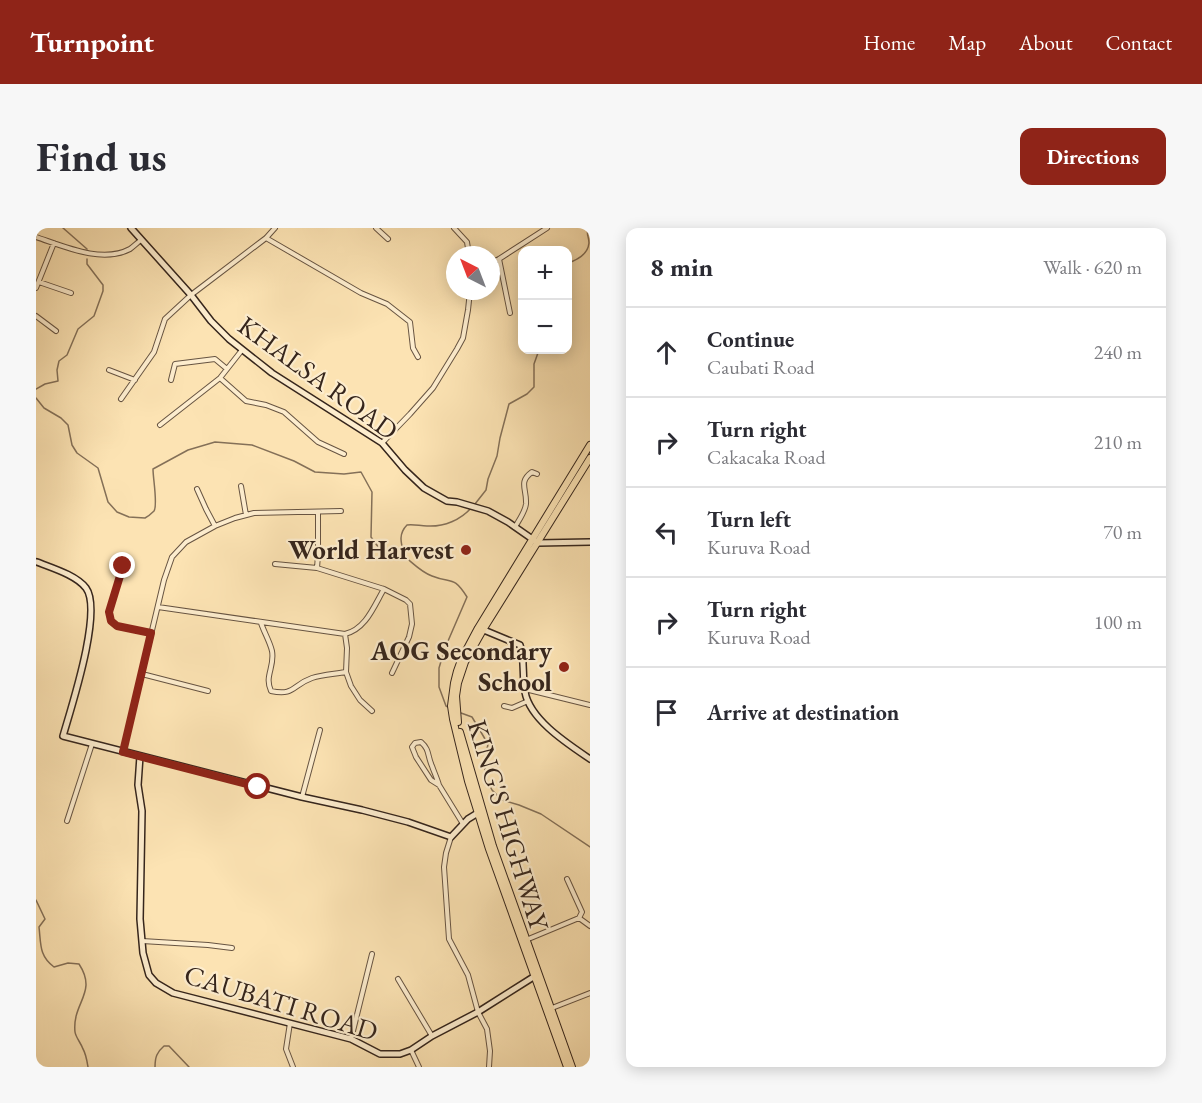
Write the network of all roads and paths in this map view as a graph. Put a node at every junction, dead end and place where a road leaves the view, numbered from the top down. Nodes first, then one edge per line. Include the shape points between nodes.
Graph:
1 (131, 228) edge
2 (275, 228) edge
3 (376, 228) edge
4 (454, 228) edge
5 (547, 228) edge
6 (36, 237) edge
7 (266, 238) junction
8 (388, 239) dead end
9 (141, 240) junction
10 (54, 243) junction
11 (467, 246) edge
12 (500, 258) edge
13 (500, 264) edge
14 (39, 282) junction
15 (36, 288) edge
16 (71, 293) dead end
17 (191, 296) junction
18 (469, 300) edge
19 (510, 313) dead end
20 (36, 316) edge
21 (56, 331) dead end
22 (242, 350) junction
23 (418, 357) dead end
24 (227, 369) junction
25 (109, 370) dead end
26 (220, 378) junction
27 (135, 380) junction
28 (171, 380) dead end
29 (121, 399) dead end
30 (160, 424) dead end
31 (382, 443) junction
32 (590, 445) edge
33 (344, 454) dead end
34 (590, 458) edge
35 (537, 474) dead end
36 (240, 486) dead end
37 (197, 489) dead end
38 (341, 511) dead end
39 (318, 512) junction
40 (246, 515) junction
41 (215, 526) junction
42 (515, 527) junction
43 (536, 541) junction
44 (590, 542) edge
45 (37, 562) edge
46 (275, 564) dead end
47 (123, 566) dead end
48 (317, 568) junction
49 (384, 589) junction
50 (158, 606) junction
51 (260, 622) junction
52 (481, 629) junction
53 (151, 633) junction
54 (345, 634) junction
55 (346, 672) junction
56 (392, 673) dead end
57 (142, 674) junction
58 (525, 689) junction
59 (208, 692) dead end
60 (528, 702) junction
61 (590, 705) edge
62 (504, 706) dead end
63 (372, 711) dead end
64 (320, 730) dead end
65 (92, 744) junction
66 (123, 752) junction
67 (140, 756) junction
68 (590, 759) edge
69 (439, 786) junction
70 (302, 798) junction
71 (480, 811) junction
72 (67, 821) dead end
73 (463, 824) junction
74 (451, 837) junction
75 (567, 879) dead end
76 (579, 918) junction
77 (590, 926) edge
78 (525, 940) junction
79 (142, 941) junction
80 (232, 948) dead end
81 (372, 954) dead end
82 (535, 976) junction
83 (398, 979) dead end
84 (590, 993) edge
85 (549, 1009) junction
86 (478, 1012) junction
87 (290, 1023) junction
88 (432, 1036) junction
89 (351, 1039) junction
90 (411, 1050) junction
91 (293, 1067) edge
92 (419, 1067) edge
93 (489, 1067) edge
94 (567, 1067) edge
95 (572, 1067) edge

1 - 9 street, KHALSA ROAD
2 - 7 street
3 - 8 street
4 - 11 street
5 - 12 street
6 - 10 street
7 - 17 street
7 - 23 street via 399,313 410,322 412,348
9 - 10 street via 128,249 101,255
9 - 17 street, KHALSA ROAD
10 - 14 street
13 - 19 street
14 - 15 street
14 - 16 street
17 - 22 street, KHALSA ROAD
17 - 27 street via 165,319 154,352
18 - 31 street via 463,338 457,349 433,388
20 - 21 street
22 - 24 street
22 - 31 street, KHALSA ROAD
24 - 26 street
24 - 28 street via 215,359 175,364
25 - 27 street
26 - 30 street
26 - 33 street via 246,401 284,412 318,442
27 - 29 street
31 - 42 street, KHALSA ROAD via 424,488 447,501 488,511
32 - 43 highway, KING'S HIGHWAY
34 - 43 highway, KING'S HIGHWAY
35 - 42 street via 526,476 526,505
36 - 40 street
37 - 41 street
38 - 39 street
39 - 40 street
39 - 48 street
40 - 41 street
41 - 50 street via 186,542 172,556
42 - 43 street, KHALSA ROAD
43 - 44 street
43 - 52 highway, KING'S HIGHWAY
45 - 65 street via 67,574 86,588 90,597 90,627 63,736
46 - 48 street
47 - 53 street via 109,612 111,621 117,626
48 - 49 street
49 - 54 street via 362,626
49 - 56 street via 406,600 412,613 409,637
50 - 51 street
50 - 53 street
51 - 54 street
51 - 55 street via 272,649 273,665 268,677 271,691 290,692 314,677
52 - 58 street via 520,645
52 - 71 highway, KING'S HIGHWAY via 461,672 454,706 468,781
53 - 57 street
54 - 55 street
55 - 63 street via 360,700
57 - 59 street
57 - 66 street
58 - 60 street
58 - 61 street
60 - 62 street via 512,708
60 - 68 street via 553,731
64 - 70 street
65 - 66 street
65 - 72 street
66 - 67 street
67 - 70 street
67 - 79 street, CAUBATI ROAD
69 - 69 street via 416,757 412,747 415,743 421,742 428,751
69 - 73 street
70 - 74 street via 408,822
71 - 73 street
71 - 78 highway, KING'S HIGHWAY
73 - 74 street
74 - 86 street via 444,867 448,939 468,975
75 - 76 street via 582,912
76 - 77 street
76 - 78 street
78 - 82 highway, KING'S HIGHWAY
78 - 85 highway, KING'S HIGHWAY
79 - 80 street
79 - 87 street, CAUBATI ROAD via 149,975 162,988
81 - 89 street
82 - 85 highway, KING'S HIGHWAY
82 - 86 street, CAUBATI ROAD
83 - 88 street
84 - 85 street
85 - 94 highway, KING'S HIGHWAY
85 - 95 highway, KING'S HIGHWAY
86 - 88 street, CAUBATI ROAD
86 - 93 street via 487,1029
87 - 89 street, CAUBATI ROAD
87 - 91 street via 286,1049
88 - 90 street, CAUBATI ROAD
89 - 90 street, CAUBATI ROAD via 380,1054
90 - 92 street

